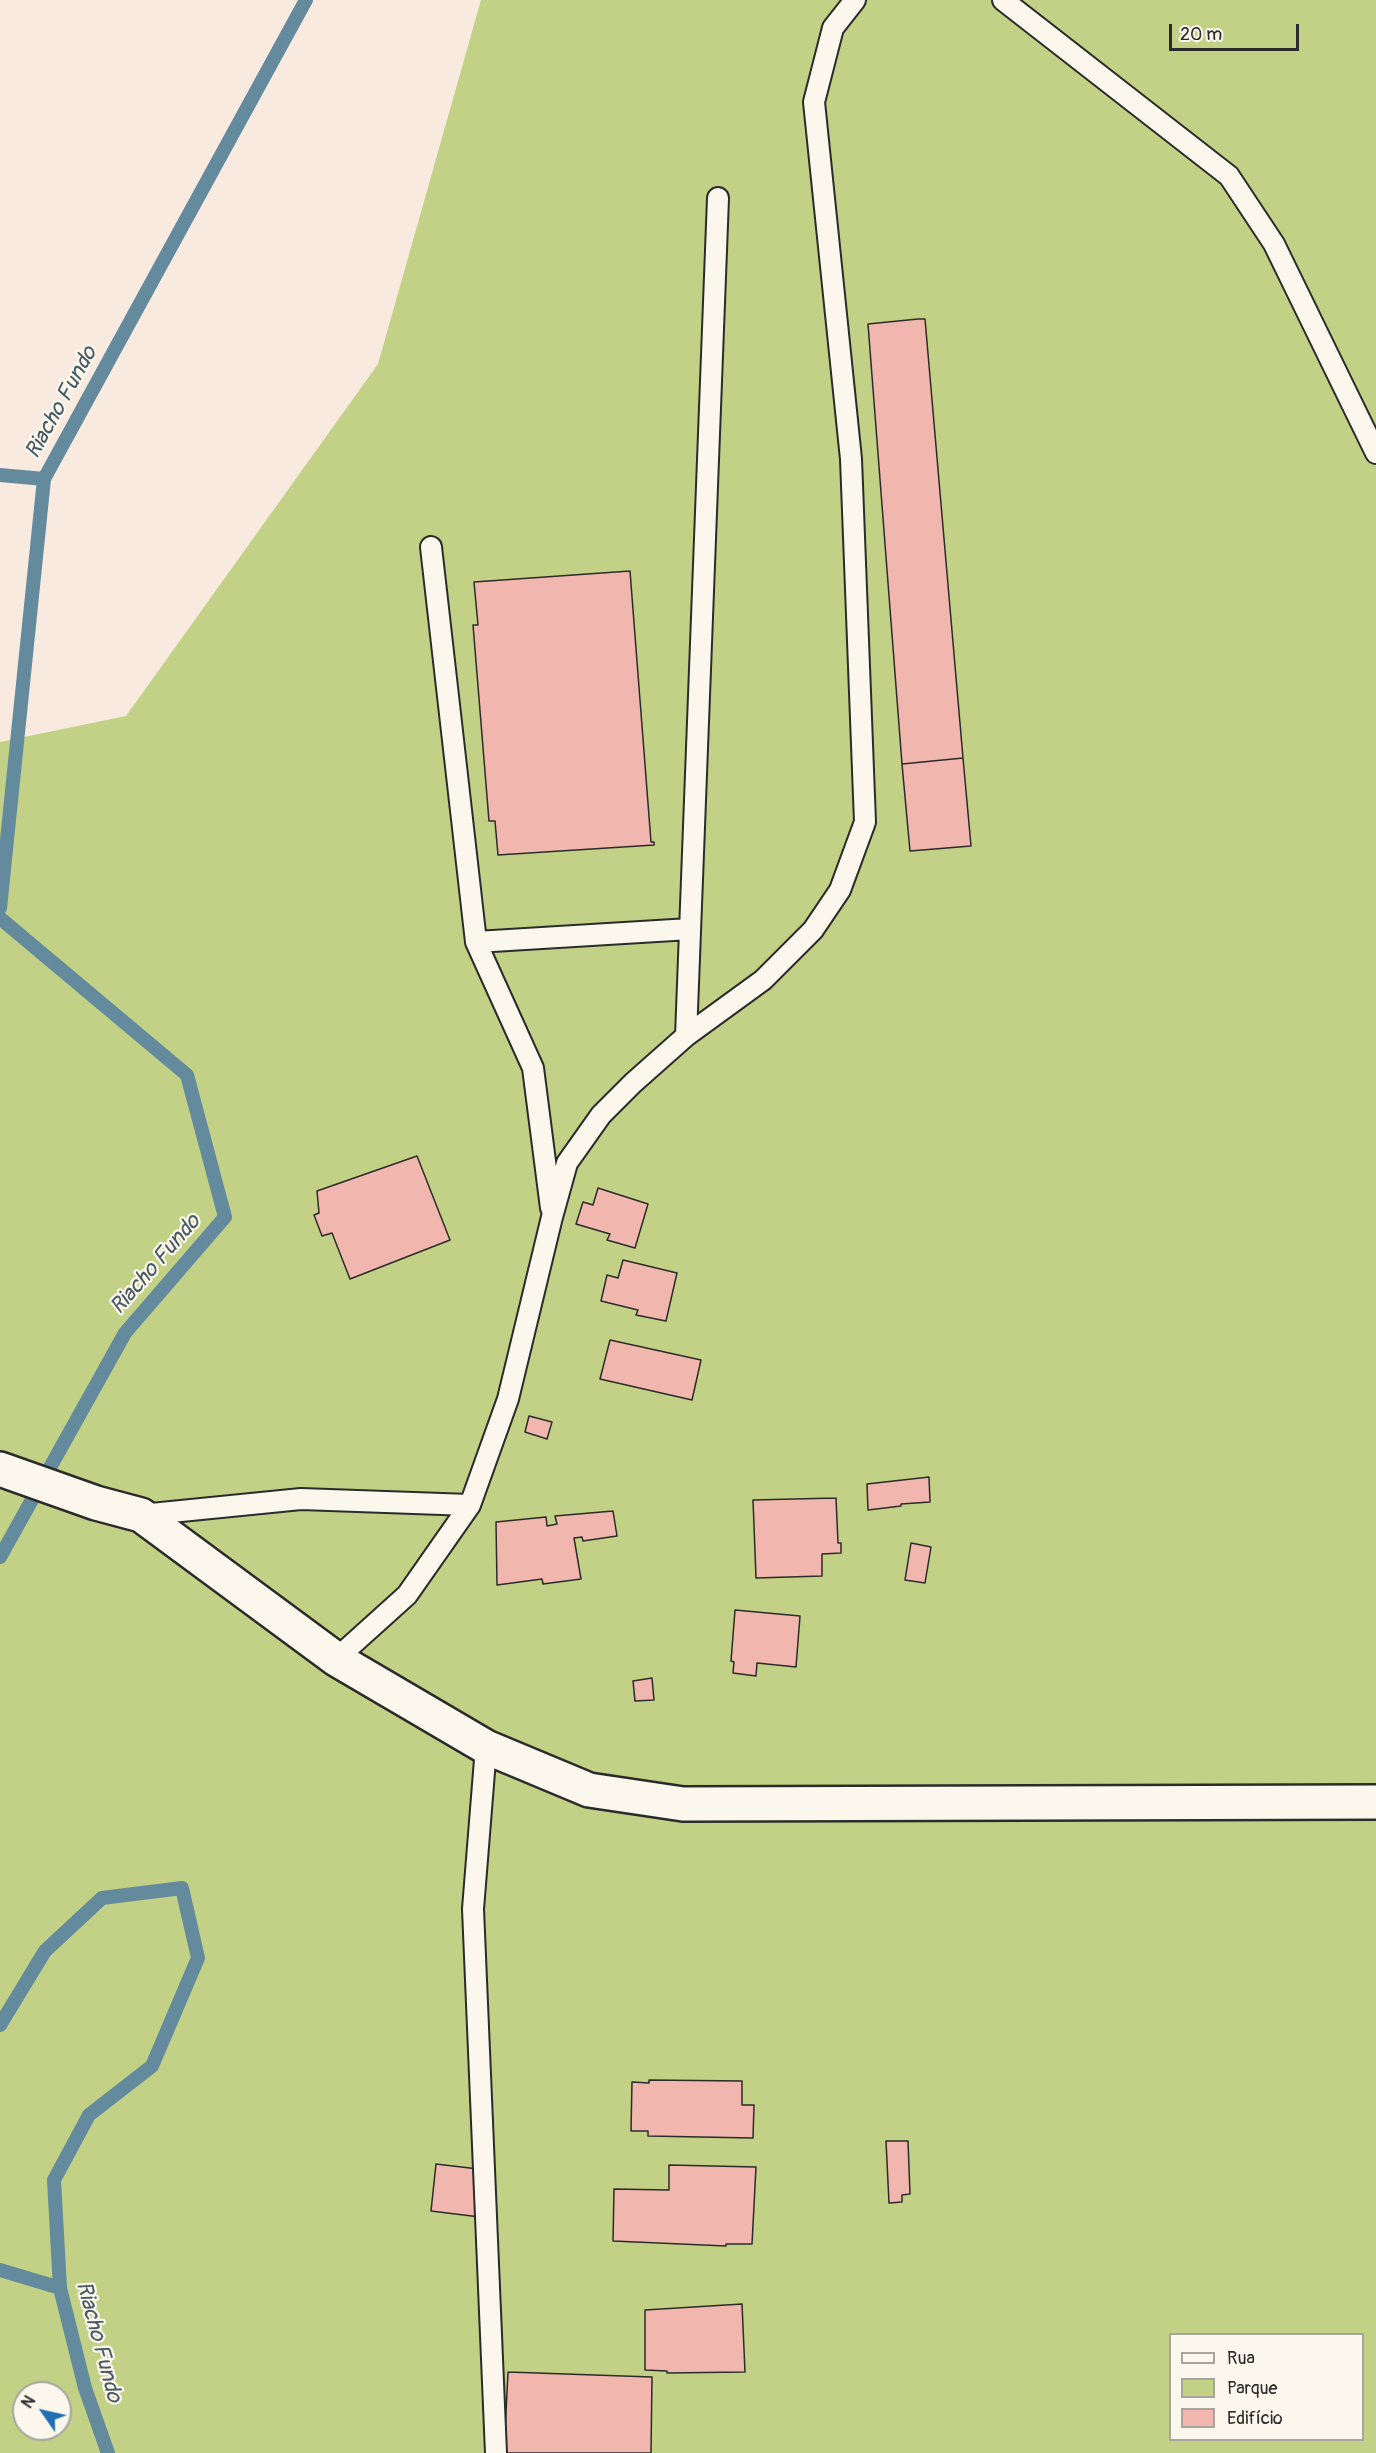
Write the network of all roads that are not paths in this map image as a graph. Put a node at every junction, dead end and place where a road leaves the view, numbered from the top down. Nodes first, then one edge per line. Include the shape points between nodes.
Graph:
1 (855, 0) edge
2 (1003, 0) edge
3 (718, 198) dead end
4 (1376, 453) edge
5 (430, 547) dead end
6 (690, 929) junction
7 (476, 942) junction
8 (686, 1036) junction
9 (552, 1217) junction
10 (7, 1472) edge
11 (470, 1505) junction
12 (141, 1515) junction
13 (336, 1659) junction
14 (486, 1747) junction
15 (1376, 1802) edge
16 (496, 2453) edge

1 - 8 lane via 833,28 814,102 851,459 865,822 840,890 813,930 763,980
2 - 4 lane via 1229,176 1274,244
3 - 6 lane
5 - 7 lane
6 - 7 lane
6 - 8 lane
7 - 9 lane via 533,1068
8 - 9 lane via 601,1115 567,1163
9 - 11 lane via 508,1399
10 - 12 street
11 - 12 lane via 301,1500
11 - 13 lane via 407,1595
12 - 13 street
13 - 14 street
14 - 15 street via 590,1790 683,1804
14 - 16 lane via 473,1909

